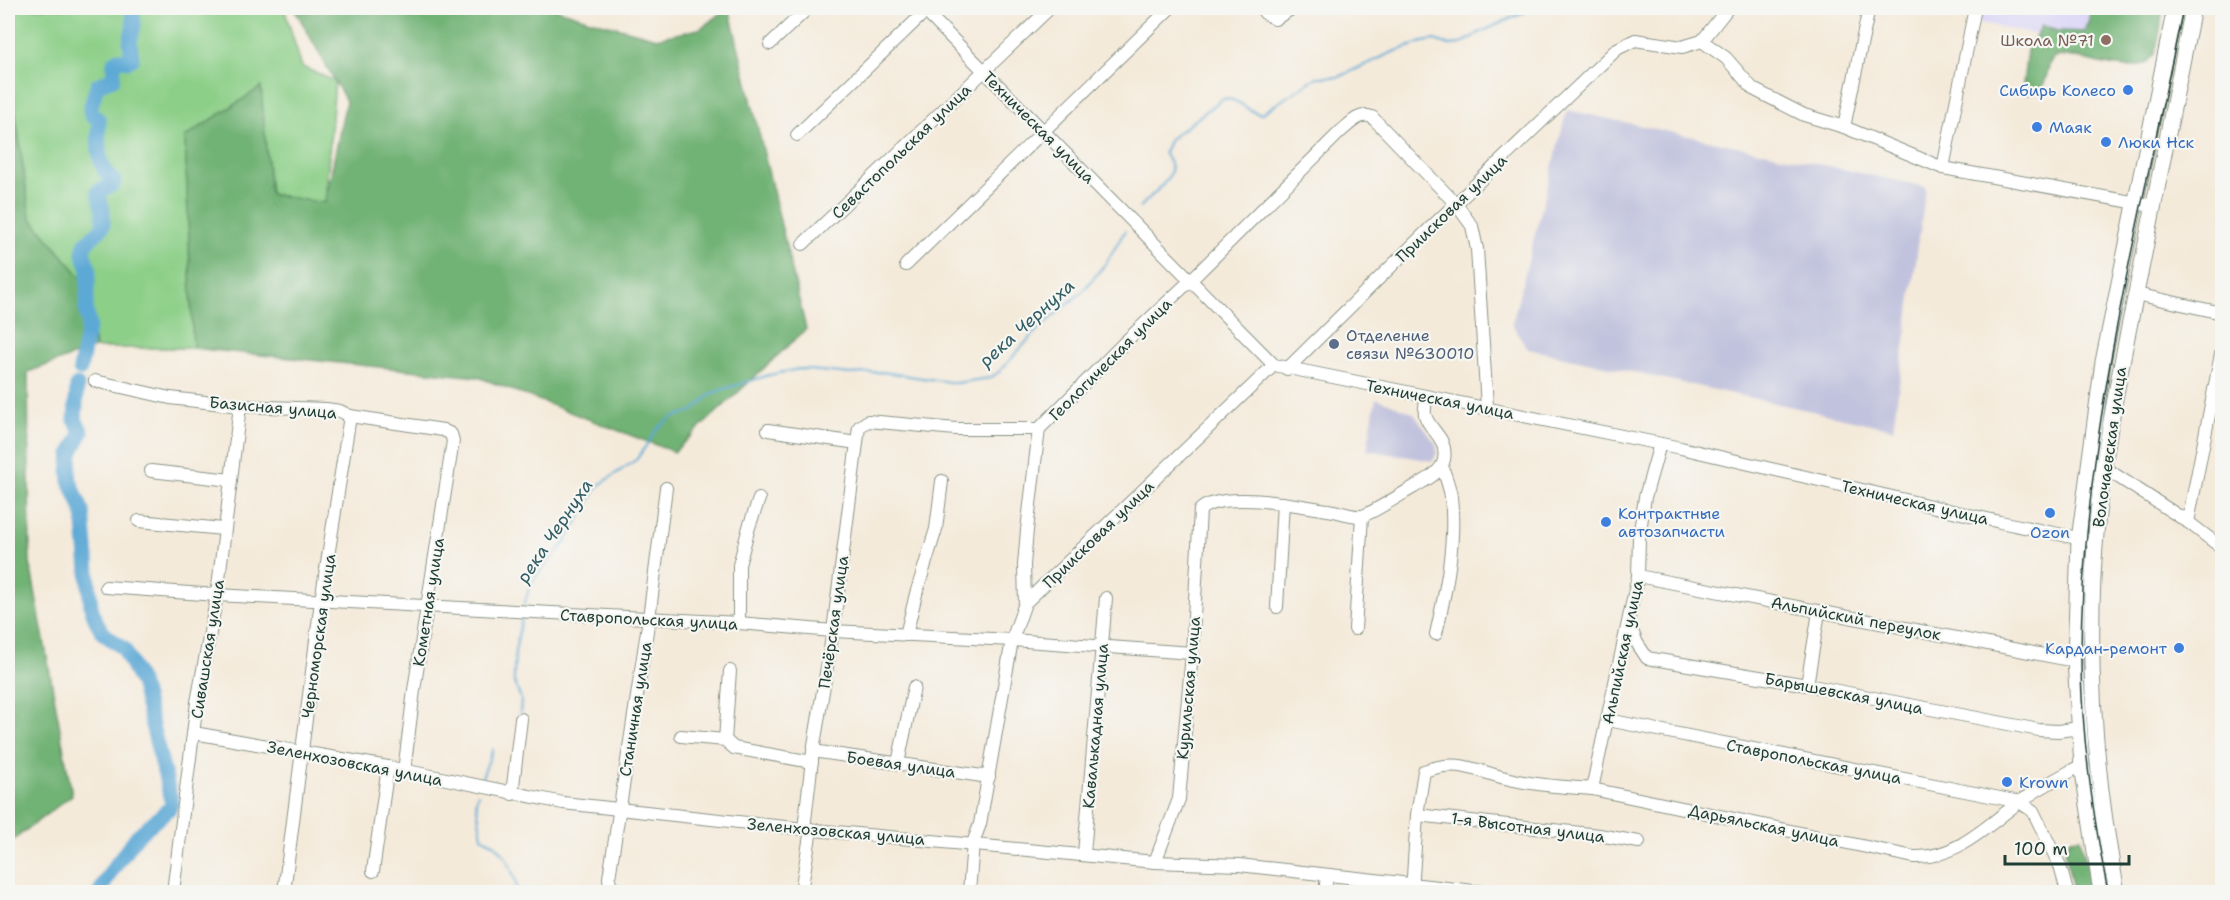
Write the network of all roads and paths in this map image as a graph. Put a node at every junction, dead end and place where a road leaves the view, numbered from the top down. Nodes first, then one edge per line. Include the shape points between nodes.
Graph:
1 (808, 8) edge
2 (1050, 8) edge
3 (1170, 8) edge
4 (1261, 8) edge
5 (1293, 8) edge
6 (1728, 8) edge
7 (1869, 8) edge
8 (1975, 8) edge
9 (2175, 8) edge
10 (2193, 8) edge
11 (926, 9) edge
12 (1702, 41) junction
13 (770, 44) dead end
14 (984, 72) junction
15 (1844, 127) junction
16 (1044, 131) junction
17 (797, 135) dead end
18 (1943, 168) junction
19 (2136, 202) junction
20 (1456, 204) junction
21 (2154, 206) junction
22 (803, 243) dead end
23 (906, 265) dead end
24 (1192, 279) junction
25 (2136, 294) junction
26 (2223, 313) edge
27 (2223, 349) edge
28 (1274, 365) junction
29 (1287, 369) junction
30 (95, 381) dead end
31 (1426, 397) junction
32 (240, 406) junction
33 (1487, 407) junction
34 (350, 416) junction
35 (1039, 429) junction
36 (768, 430) dead end
37 (451, 434) joint
38 (857, 443) junction
39 (1660, 444) junction
40 (1442, 466) junction
41 (2096, 466) junction
42 (151, 471) dead end
43 (231, 480) junction
44 (942, 481) dead end
45 (666, 488) dead end
46 (759, 499) dead end
47 (1283, 503) junction
48 (1362, 516) junction
49 (139, 521) dead end
50 (2188, 522) junction
51 (223, 529) junction
52 (2079, 540) junction
53 (2096, 541) junction
54 (2223, 548) edge
55 (1638, 576) junction
56 (106, 587) dead end
57 (217, 595) junction
58 (1106, 598) dead end
59 (321, 601) junction
60 (1026, 603) junction
61 (428, 605) junction
62 (1277, 608) dead end
63 (1819, 612) junction
64 (649, 618) junction
65 (739, 623) junction
66 (1629, 624) junction
67 (1355, 629) dead end
68 (833, 631) junction
69 (1436, 634) dead end
70 (906, 635) junction
71 (1012, 640) junction
72 (1102, 646) junction
73 (1192, 653) junction
74 (2075, 661) junction
75 (730, 671) dead end
76 (1807, 685) junction
77 (914, 687) dead end
78 (521, 719) dead end
79 (1608, 720) junction
80 (2079, 728) junction
81 (194, 733) junction
82 (681, 736) dead end
83 (725, 740) junction
84 (302, 752) junction
85 (812, 757) junction
86 (898, 763) junction
87 (2082, 765) junction
88 (388, 768) junction
89 (404, 772) junction
90 (989, 777) junction
91 (1592, 789) junction
92 (512, 794) junction
93 (2020, 802) junction
94 (620, 809) junction
95 (1418, 815) junction
96 (808, 829) junction
97 (973, 843) junction
98 (1639, 843) dead end
99 (1084, 854) junction
100 (1155, 862) junction
101 (372, 871) dead end
102 (1327, 876) junction
103 (1412, 889) edge
104 (622, 891) edge
105 (173, 892) edge
106 (284, 892) edge
107 (801, 892) edge
108 (969, 892) edge
109 (1325, 892) edge
110 (1483, 892) edge
111 (2067, 892) edge
112 (2101, 892) edge
113 (2117, 892) edge

1 - 13 street
2 - 14 street, Севастопольская улица
3 - 16 street
4 - 5 street via 1275,19
6 - 12 street
7 - 15 street
8 - 18 street
9 - 19 main road, Волочаевская улица
10 - 21 main road, Волочаевская улица
11 - 14 street, Техническая улица
11 - 17 street
12 - 15 street via 1726,58 1753,89 1804,115
12 - 20 street, Приисковая улица via 1682,47 1635,40 1617,49
14 - 16 street, Техническая улица
14 - 22 street, Севастопольская улица
15 - 18 street
16 - 23 street
16 - 24 street, Техническая улица
18 - 19 street
19 - 21 street
19 - 41 main road, Волочаевская улица via 2103,362
20 - 24 street, Геологическая улица via 1365,114 1340,132
20 - 29 street, Приисковая улица
20 - 33 street via 1475,236
21 - 25 main road, Волочаевская улица
24 - 28 street, Техническая улица
24 - 35 street, Геологическая улица
25 - 26 street
25 - 41 main road, Волочаевская улица
27 - 50 street
28 - 29 street, Техническая улица
28 - 60 street, Приисковая улица
29 - 31 street, Техническая улица
30 - 32 street, Базисная улица via 170,398
31 - 33 street, Техническая улица
31 - 40 street via 1425,414 1443,447
32 - 34 street, Базисная улица via 326,409
32 - 43 street, Сивашская улица
33 - 39 street, Техническая улица
34 - 37 street, Базисная улица
34 - 59 street, Черноморская улица
35 - 38 street, Печёрская улица via 956,429 868,421 859,427
35 - 60 street, Геологическая улица via 1024,565
36 - 38 street
37 - 61 street, Кометная улица
38 - 68 street, Печёрская улица
39 - 52 street, Техническая улица
39 - 55 street, Альпийская улица via 1645,497
40 - 48 street via 1427,480
40 - 69 street via 1451,494 1452,521 1448,582
41 - 50 street
41 - 52 main road, Волочаевская улица
41 - 53 main road, Волочаевская улица
42 - 43 street
43 - 51 street, Сивашская улица
44 - 70 street via 936,529
45 - 64 street, Станичная улица
46 - 65 street via 739,565
47 - 48 street
47 - 62 street
47 - 73 street, Курильская улица via 1215,502 1200,510
48 - 67 street
49 - 51 street
50 - 54 street
51 - 57 street, Сивашская улица
52 - 53 street, Техническая улица
52 - 74 main road, Волочаевская улица
53 - 113 main road, Волочаевская улица via 2091,650 2094,721
55 - 63 street, Альпийский переулок
55 - 66 street, Альпийская улица
56 - 57 street, Ставропольская улица
57 - 59 street, Ставропольская улица
57 - 81 street, Сивашская улица
58 - 72 street, Кавалькадная улица
59 - 61 street, Ставропольская улица
59 - 84 street, Черноморская улица
60 - 71 street, Геологическая улица
61 - 64 street, Ставропольская улица
61 - 89 street, Кометная улица
63 - 74 street, Альпийский переулок
63 - 76 street
64 - 65 street, Ставропольская улица
64 - 94 street, Станичная улица
65 - 68 street, Ставропольская улица
66 - 76 street, Барышевская улица via 1647,658
66 - 79 street, Альпийская улица
68 - 70 street, Ставропольская улица
68 - 85 street, Печёрская улица
70 - 71 street, Ставропольская улица
71 - 72 street, Ставропольская улица
71 - 90 street, Геологическая улица
72 - 73 street, Ставропольская улица
72 - 99 street, Кавалькадная улица
73 - 100 street, Курильская улица via 1179,799
74 - 80 main road, Волочаевская улица
75 - 83 street
76 - 80 street, Барышевская улица via 2039,730
77 - 86 street
78 - 92 street
79 - 91 street, Альпийская улица
79 - 93 street, Ставропольская улица
80 - 87 main road, Волочаевская улица
81 - 84 street, Зеленхозовская улица
81 - 105 street, Сивашская улица
82 - 83 street, Боевая улица
83 - 85 street, Боевая улица via 734,748
84 - 88 street, Зеленхозовская улица
84 - 106 street, Черноморская улица
85 - 86 street, Боевая улица
85 - 96 street, Печёрская улица
86 - 90 street, Боевая улица
87 - 93 street, Дарьяльская улица
87 - 112 main road, Волочаевская улица
88 - 89 street, Зеленхозовская улица
88 - 101 street
89 - 92 street, Зеленхозовская улица
90 - 97 street, Геологическая улица via 981,824
91 - 93 street, Дарьяльская улица via 1930,858 1971,840
91 - 95 street, Дарьяльская улица via 1552,787 1483,773 1465,765 1439,765 1424,771
92 - 94 street, Зеленхозовская улица
93 - 111 street via 2033,811 2060,866
94 - 96 street, Зеленхозовская улица
94 - 104 street, Станичная улица via 609,878 610,885
95 - 98 street, 1-я Высотная улица via 1588,833
95 - 103 street
96 - 97 street, Зеленхозовская улица
96 - 107 street, Печёрская улица
97 - 99 street, Зеленхозовская улица
97 - 108 street, Геологическая улица
99 - 100 street, Зеленхозовская улица
100 - 102 street, Зеленхозовская улица via 1239,865
102 - 103 street, Зеленхозовская улица
102 - 109 street
103 - 110 street, Зеленхозовская улица

